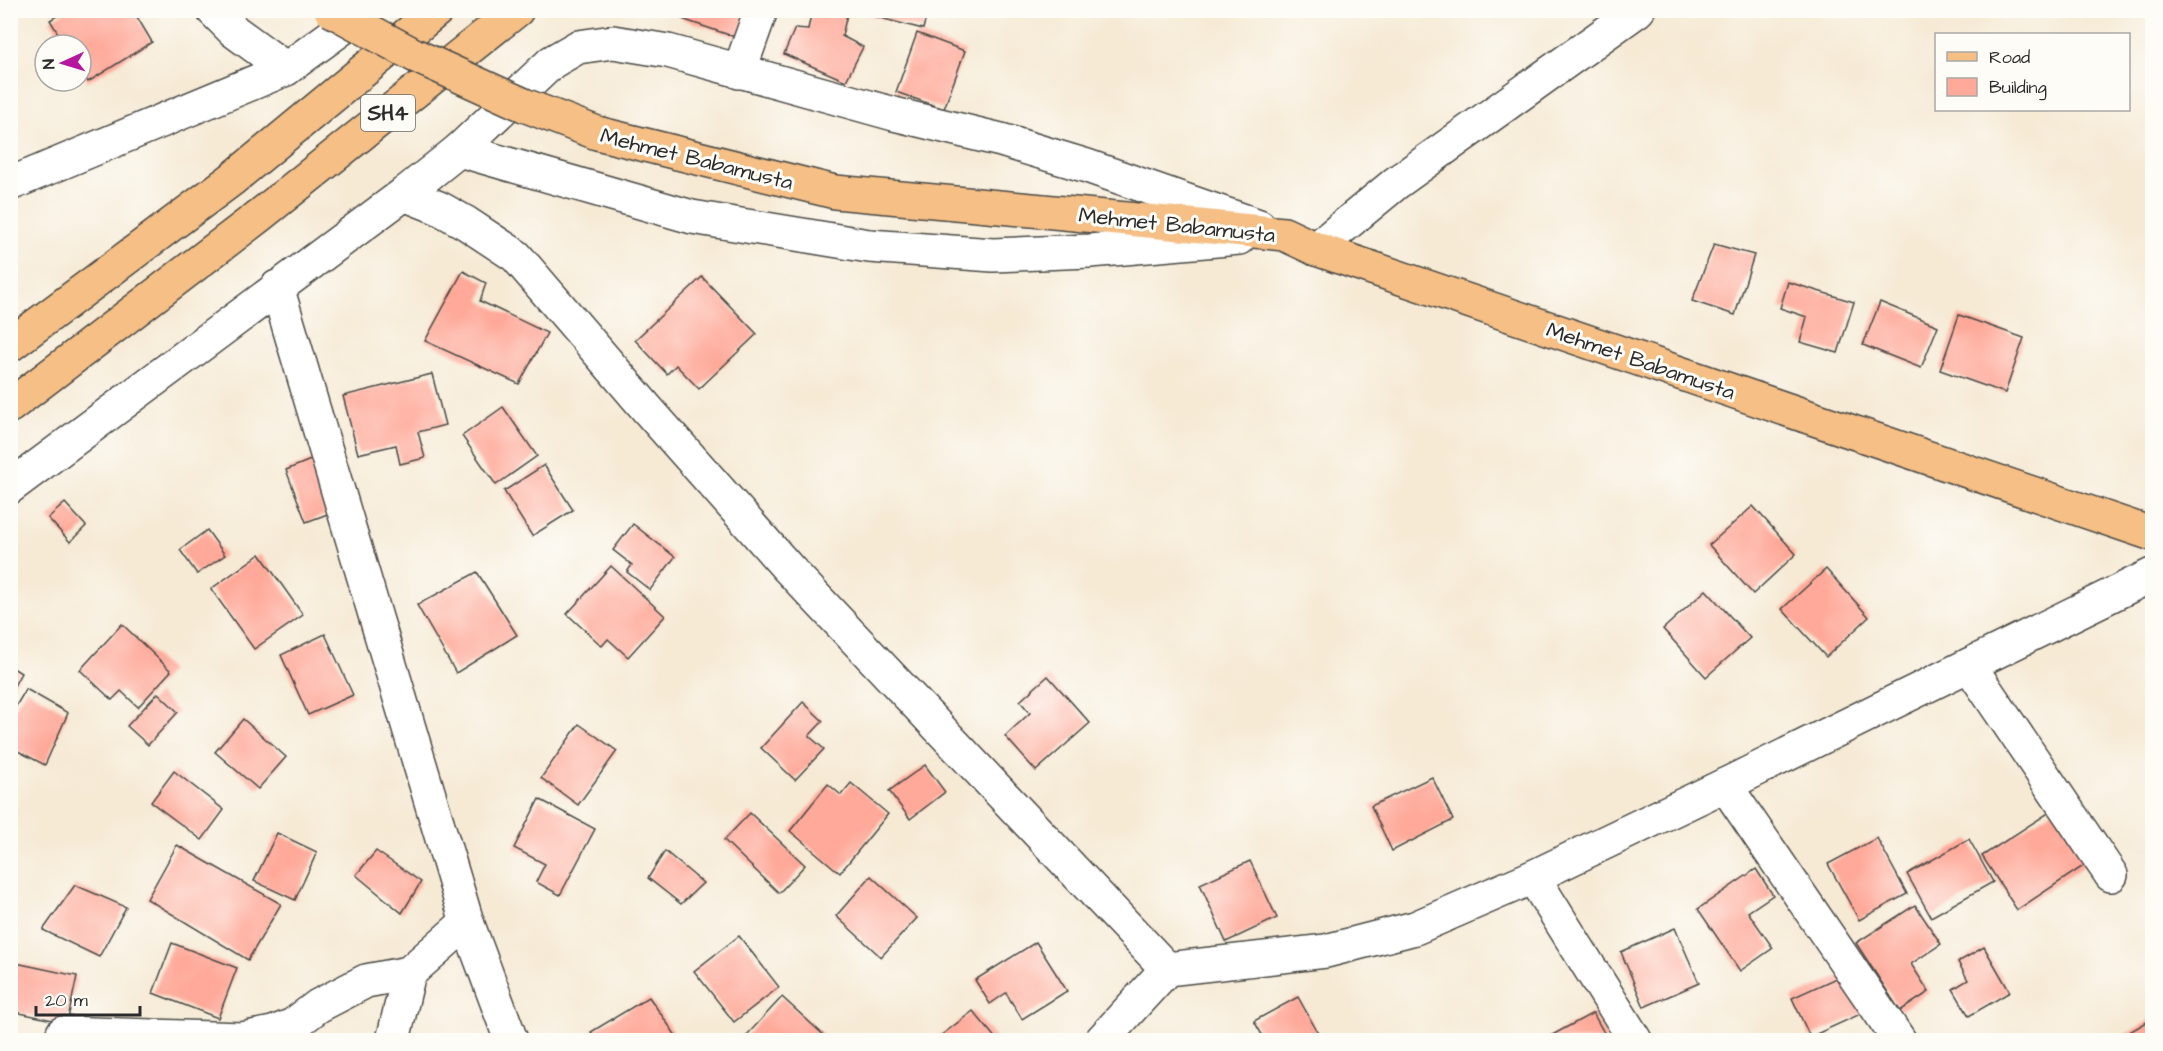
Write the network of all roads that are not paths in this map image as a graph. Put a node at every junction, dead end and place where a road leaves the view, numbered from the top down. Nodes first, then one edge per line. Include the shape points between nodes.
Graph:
1 (213, 10) edge
2 (331, 10) edge
3 (367, 10) edge
4 (437, 10) edge
5 (517, 10) edge
6 (761, 10) edge
7 (1638, 10) edge
8 (286, 69) junction
9 (739, 72) junction
10 (459, 150) junction
11 (10, 184) edge
12 (404, 194) junction
13 (1284, 234) junction
14 (1316, 249) junction
15 (277, 287) junction
16 (10, 345) edge
17 (10, 406) edge
18 (10, 487) edge
19 (2152, 534) edge
20 (2152, 574) edge
21 (1969, 665) junction
22 (1725, 785) junction
23 (2111, 875) dead end
24 (1533, 877) junction
25 (466, 922) junction
26 (1167, 969) junction
27 (410, 973) junction
28 (63, 1033) dead end
29 (393, 1041) edge
30 (511, 1041) edge
31 (1102, 1041) edge
32 (1635, 1041) edge
33 (1899, 1041) edge

1 - 8 street via 234,31
2 - 13 main road, Mehmet Babamusta, bridge via 414,56 597,133 835,192
3 - 8 street
4 - 16 main road, SH4 via 231,180
5 - 17 main road, SH4 via 259,216
6 - 9 street
7 - 14 street via 1395,183
8 - 11 street
9 - 10 street via 657,49 613,42 578,47 552,62
9 - 13 street via 1001,140
10 - 12 street
10 - 13 street via 692,217 869,246 993,255
12 - 15 street
12 - 26 street via 466,223 516,256 788,568
13 - 14 main road, Mehmet Babamusta
14 - 19 main road, Mehmet Babamusta
15 - 18 street
15 - 25 street
20 - 21 street
21 - 22 street
21 - 23 street
22 - 24 street
22 - 33 street
24 - 26 street via 1415,928 1326,951
24 - 32 street
25 - 27 street
25 - 30 street
26 - 31 street
27 - 28 street via 366,981 318,1006 293,1025 242,1040
27 - 29 street

